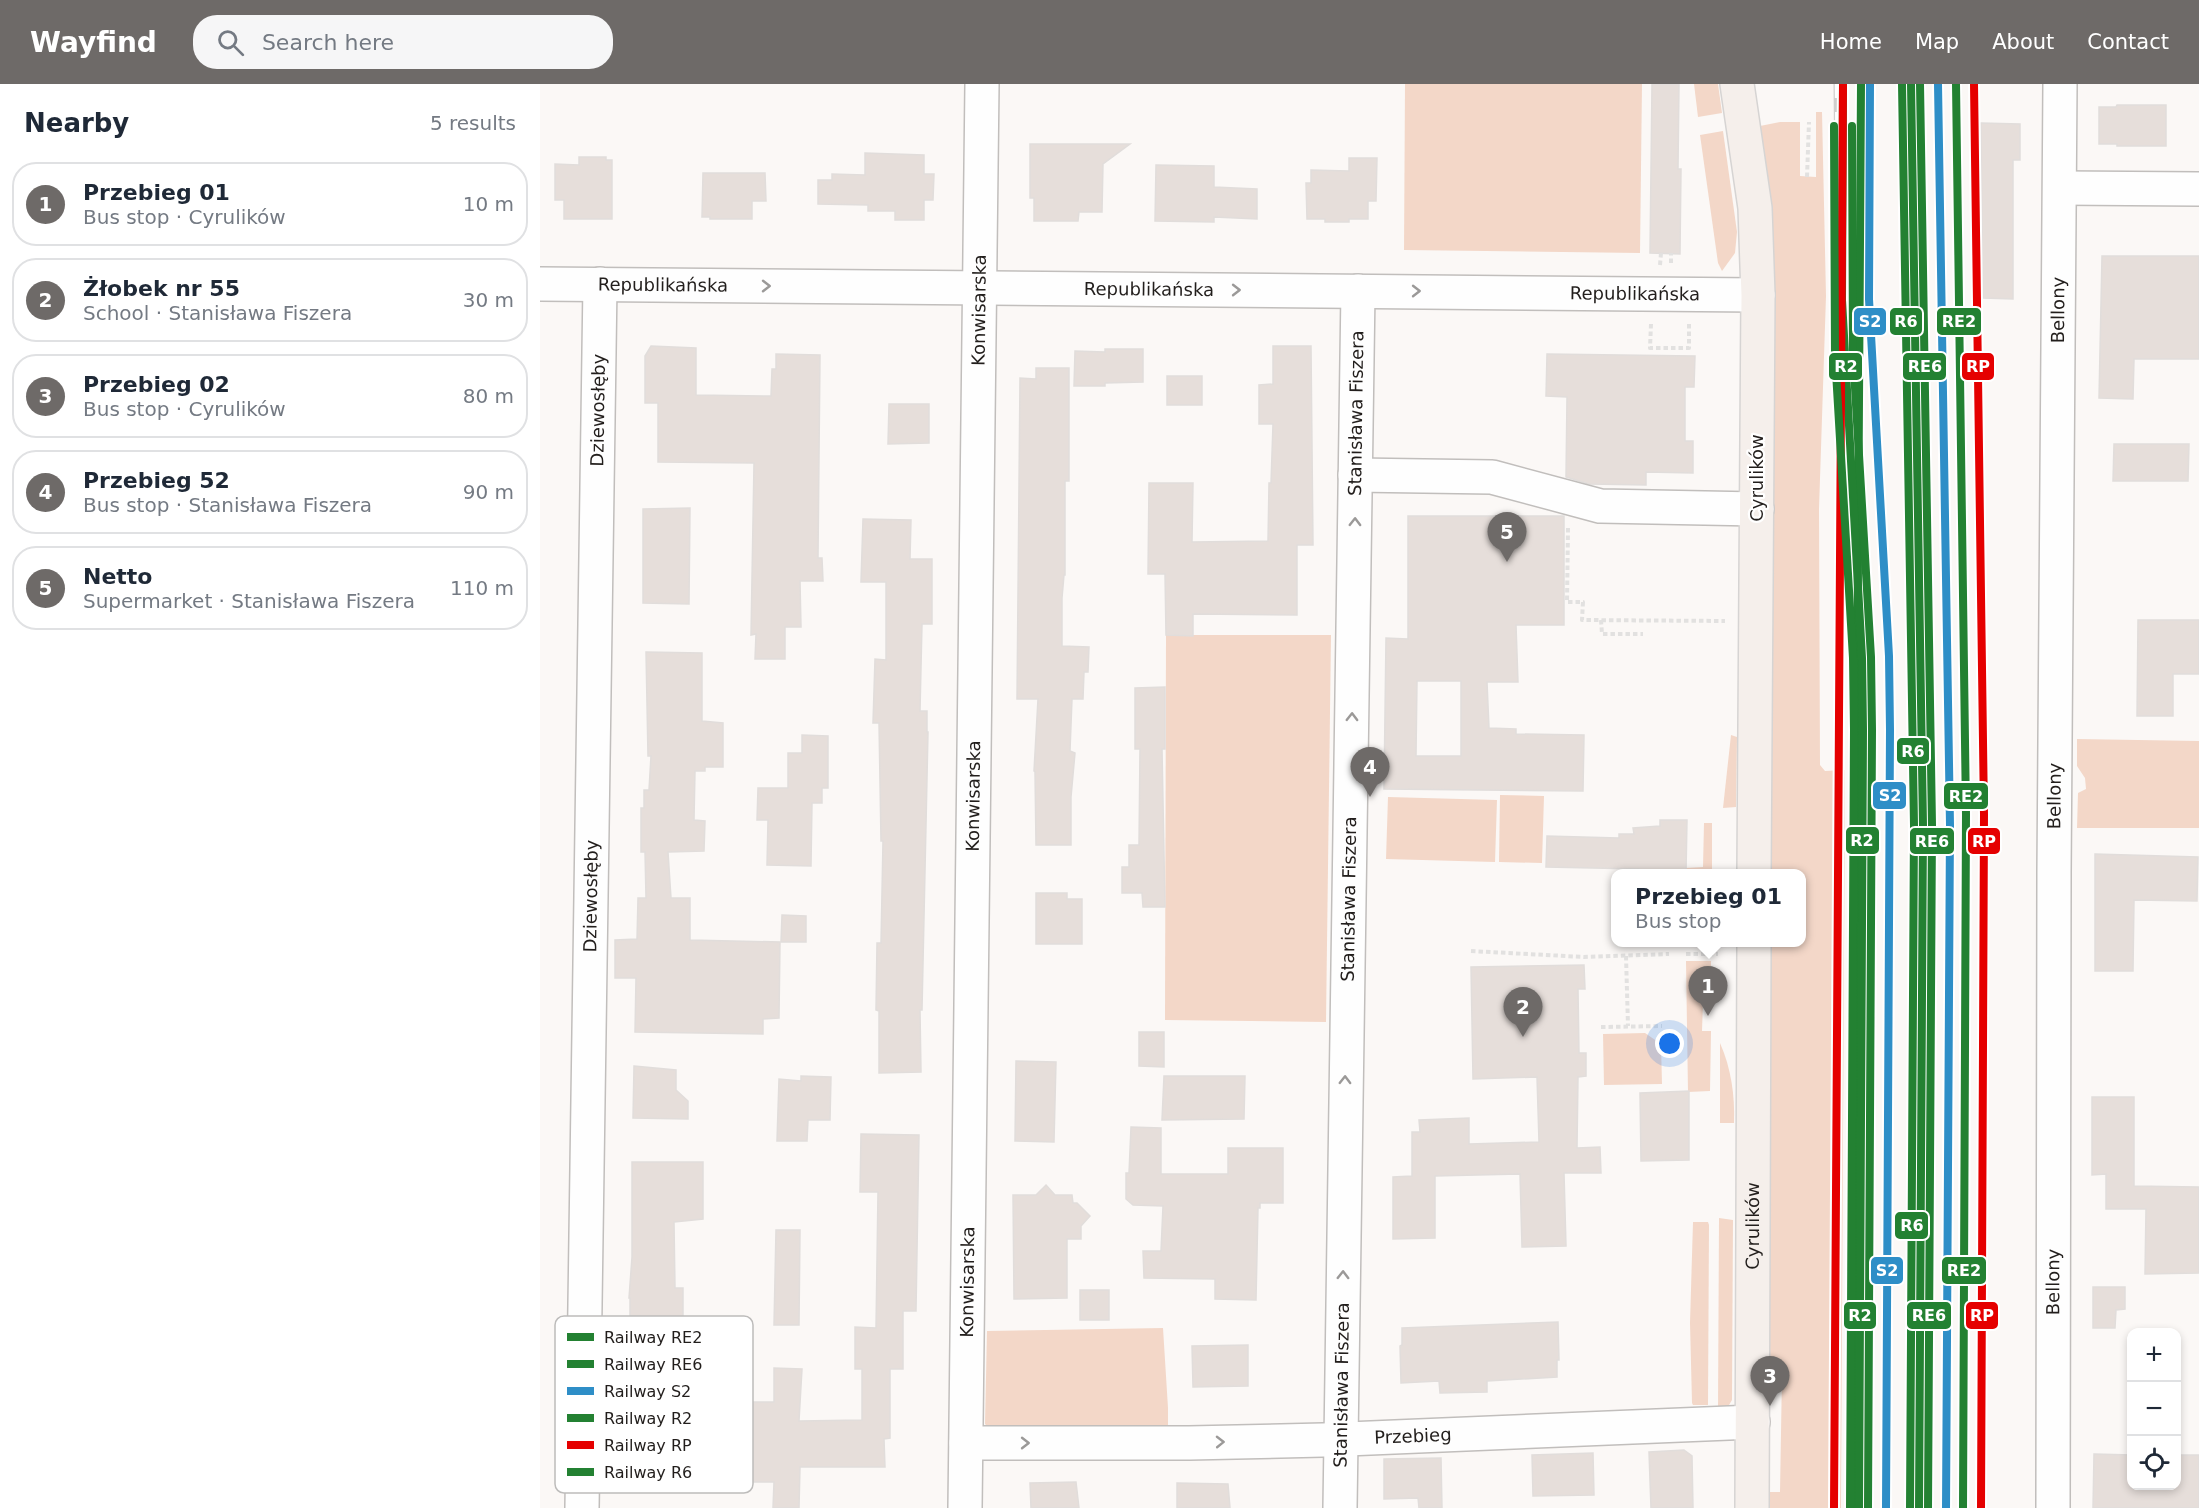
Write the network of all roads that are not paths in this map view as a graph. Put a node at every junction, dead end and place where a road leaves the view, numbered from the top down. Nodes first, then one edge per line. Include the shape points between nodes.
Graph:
1 (982, 84) edge
2 (1737, 84) edge
3 (2060, 84) edge
4 (2060, 188) junction
5 (2199, 189) edge
6 (540, 284) edge
7 (600, 284) junction
8 (980, 287) junction
9 (1358, 291) junction
10 (1758, 295) junction
11 (1355, 475) junction
12 (1757, 509) junction
13 (1754, 869) edge
14 (1754, 947) edge
15 (585, 1316) edge
16 (1753, 1422) junction
17 (1341, 1438) junction
18 (966, 1443) junction
19 (582, 1493) edge
20 (582, 1508) edge
21 (965, 1508) edge
22 (1340, 1508) edge
23 (1752, 1508) edge
24 (2052, 1508) edge

1 - 8 street, Konwisarska
2 - 10 main road, Cyrulików via 1755,208
3 - 4 street, Bellony
4 - 5 street
4 - 24 street, Bellony
6 - 7 street, Republikańska
7 -> 8 street, Republikańska
7 - 15 street, Dziewosłęby
8 -> 9 street, Republikańska
8 - 18 street, Konwisarska
9 -> 10 street, Republikańska
9 - 11 street, Stanisława Fiszera
10 - 12 main road, Cyrulików
11 - 12 street via 1492,477 1600,506
17 -> 11 street, Stanisława Fiszera
12 - 13 main road, Cyrulików
14 - 16 main road, Cyrulików
16 - 17 street, Przebieg
16 - 23 main road, Cyrulików
18 -> 17 street, Przebieg
17 - 22 street, Stanisława Fiszera
18 - 21 street, Konwisarska
19 - 20 street, Dziewosłęby

